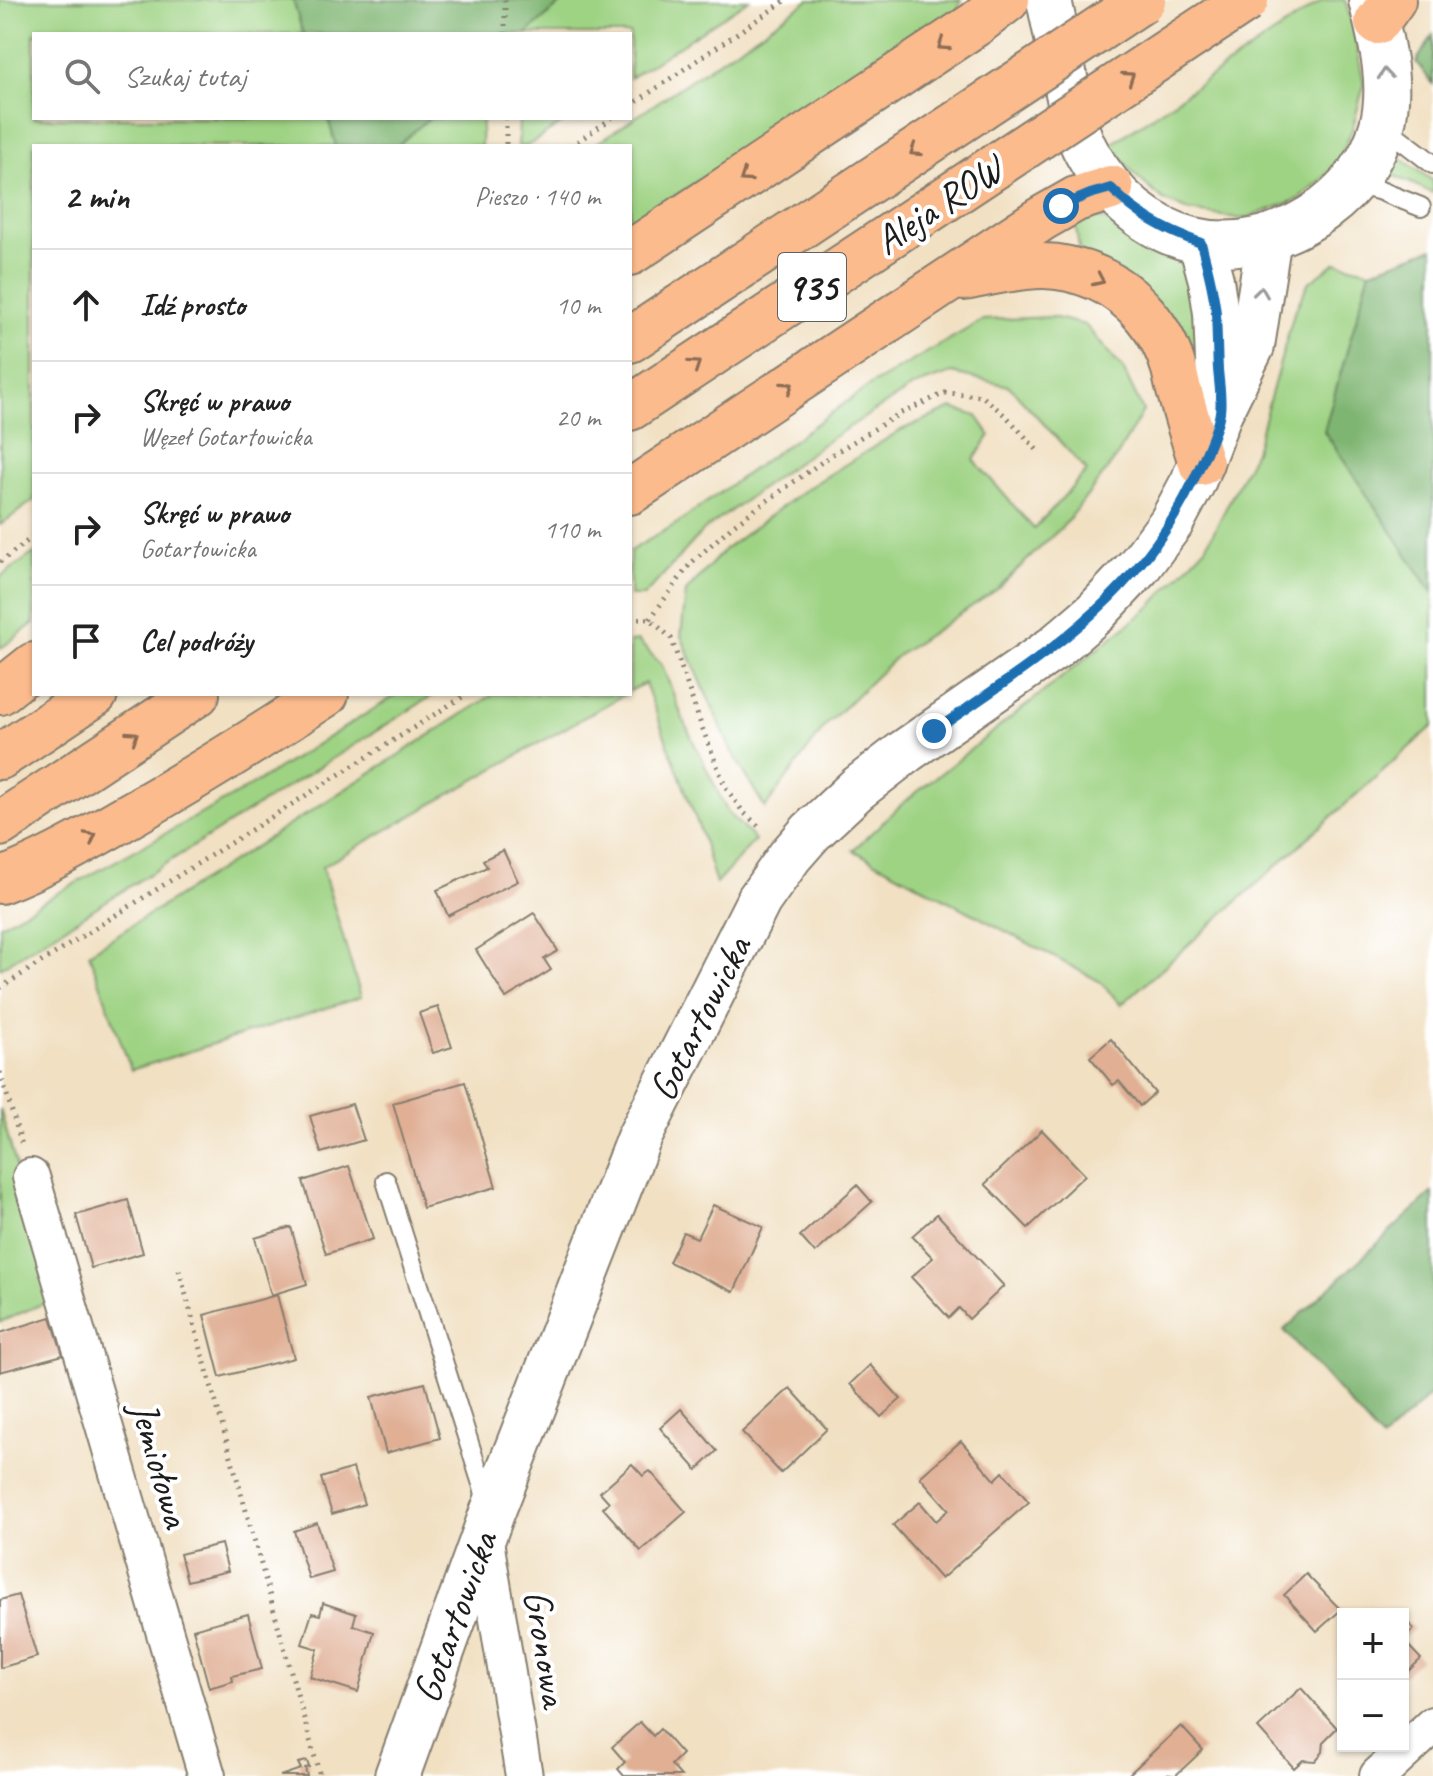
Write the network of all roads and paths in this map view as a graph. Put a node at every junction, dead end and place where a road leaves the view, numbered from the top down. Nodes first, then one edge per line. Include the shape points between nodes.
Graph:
1 (505, 0) edge
2 (786, 0) edge
3 (1007, 0) edge
4 (1049, 0) edge
5 (1143, 0) edge
6 (1246, 0) edge
7 (1380, 7) edge
8 (505, 32) edge
9 (632, 105) edge
10 (506, 120) edge
11 (609, 120) edge
12 (1382, 125) junction
13 (506, 144) edge
14 (574, 144) edge
15 (1433, 164) edge
16 (1352, 184) junction
17 (1111, 188) junction
18 (1421, 207) dead end
19 (1269, 237) junction
20 (1201, 243) junction
21 (632, 252) edge
22 (949, 281) junction
23 (632, 339) edge
24 (632, 407) edge
25 (1220, 412) junction
26 (1038, 451) dead end
27 (1201, 463) junction
28 (632, 491) edge
29 (32, 538) edge
30 (0, 562) edge
31 (632, 618) edge
32 (650, 619) junction
33 (32, 667) edge
34 (0, 692) edge
35 (92, 696) edge
36 (194, 696) edge
37 (323, 696) edge
38 (464, 696) edge
39 (0, 757) edge
40 (0, 824) edge
41 (790, 856) junction
42 (0, 881) edge
43 (0, 988) edge
44 (0, 1072) edge
45 (31, 1177) joint
46 (386, 1181) dead end
47 (179, 1270) dead end
48 (488, 1524) junction
49 (1433, 1725) edge
50 (207, 1776) edge
51 (320, 1776) edge
52 (397, 1776) edge
53 (524, 1776) edge
54 (1378, 1776) edge

1 - 8 path
2 - 9 path
3 -> 21 main road
4 - 17 street via 1078,134
5 -> 23 main road, Aleja ROW / 935, bridge
24 -> 6 main road, Aleja ROW / 935, bridge
12 -> 7 street via 1386,80
10 - 13 path
11 - 14 path
12 - 15 lane
12 - 16 street
16 - 18 lane
16 - 19 street via 1314,215
17 - 20 street via 1142,216
17 - 22 main road via 1061,206
19 - 20 street
25 -> 19 street, Gotartowicka via 1252,346
20 - 25 street, Gotartowicka via 1216,313
22 -> 27 main road via 1055,266 1088,274 1124,294 1166,346
28 -> 22 main road
25 - 27 street, Gotartowicka
26 - 32 path via 982,396 945,393 833,454 732,526 690,564
27 - 41 street, Gotartowicka via 1171,523 1107,602 1054,648 875,775
29 - 30 path
31 - 32 path
32 - 41 path via 671,638 725,786 743,812
33 - 34 main road
35 - 39 main road
40 -> 36 main road
42 -> 37 main road via 156,801
38 - 43 path
41 - 48 street, Gotartowicka via 759,900 638,1140
44 - 45 path
45 - 50 street, Jemiołowa
46 - 48 lane
47 - 51 path
48 - 52 street, Gotartowicka
48 - 53 street, Gronowa
49 - 54 street

